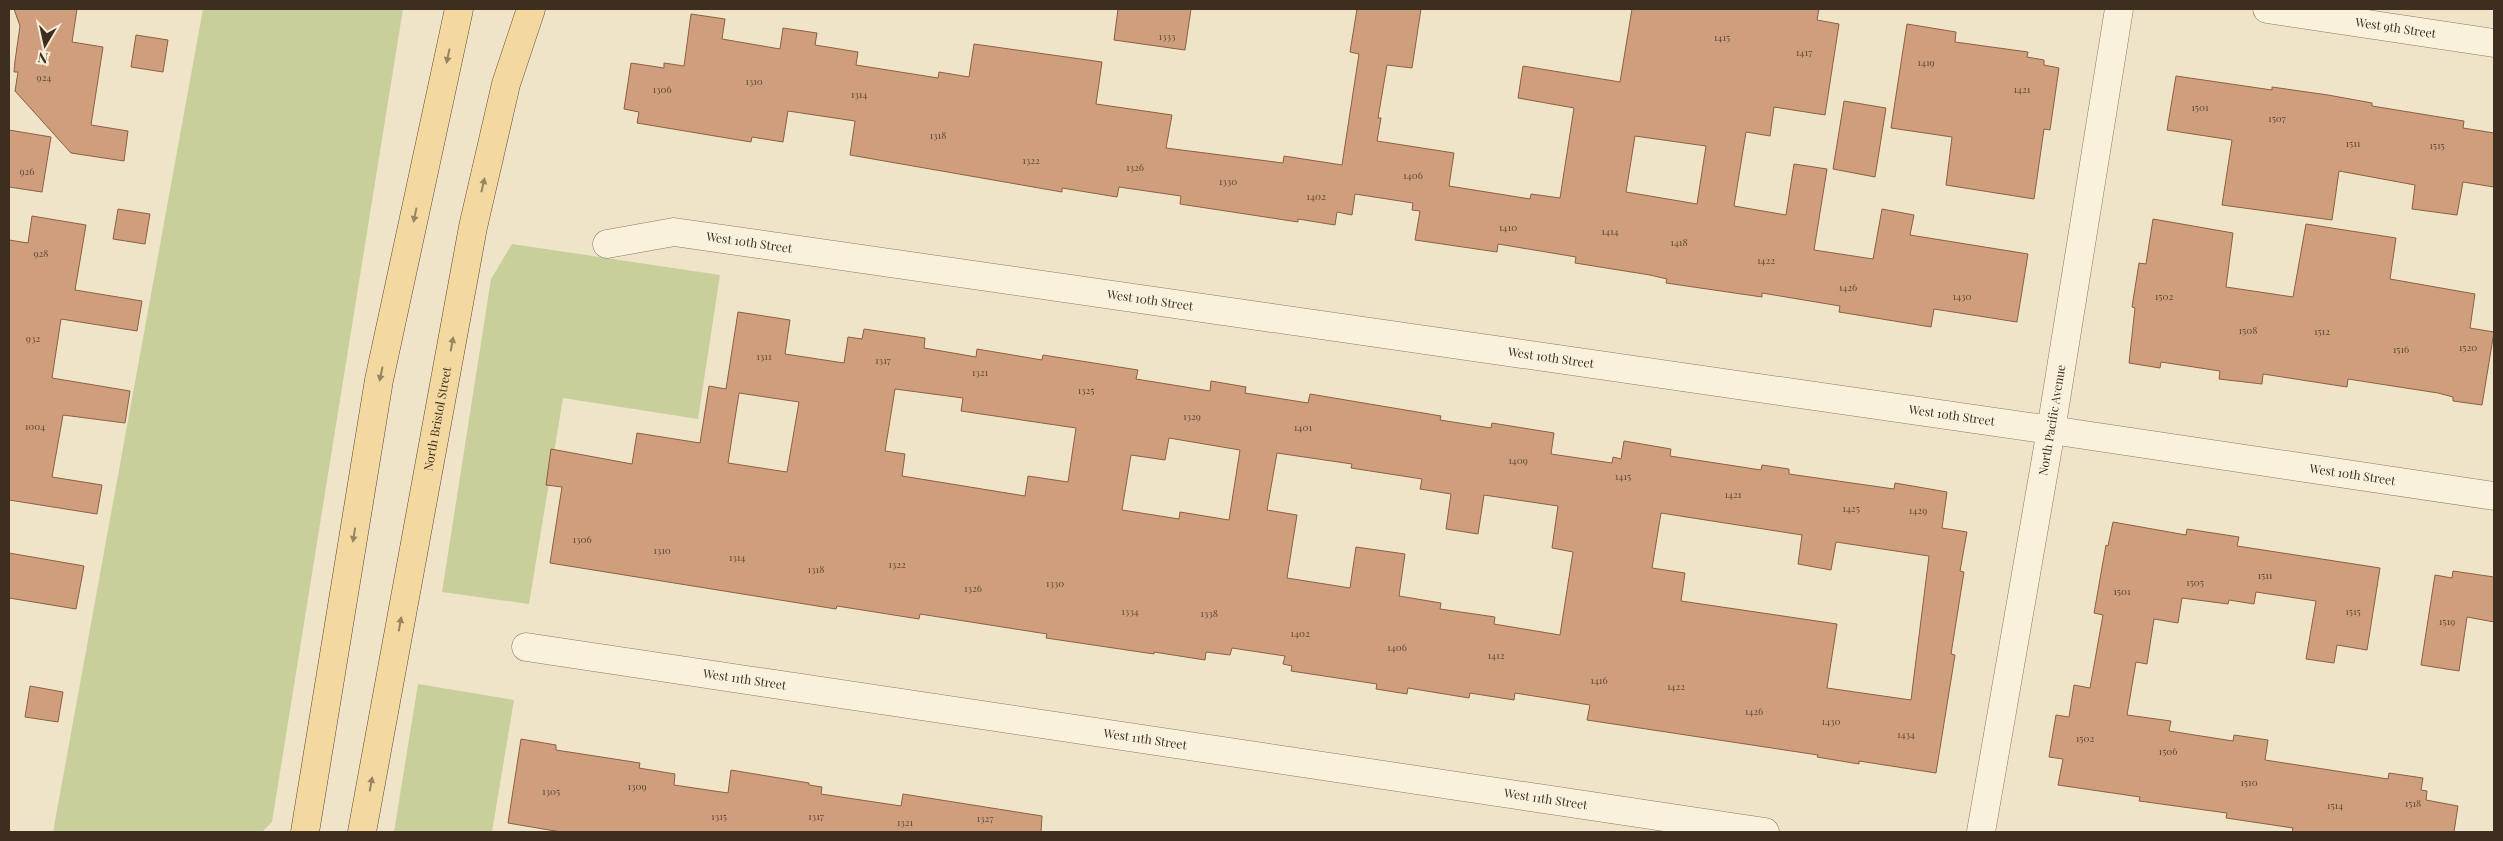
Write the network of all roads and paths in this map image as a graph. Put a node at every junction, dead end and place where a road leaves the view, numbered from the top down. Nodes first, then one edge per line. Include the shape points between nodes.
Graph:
1 (459, 9) edge
2 (531, 9) edge
3 (2118, 9) edge
4 (2267, 9) edge
5 (2494, 43) edge
6 (607, 244) dead end
7 (2050, 430) junction
8 (2494, 496) edge
9 (526, 647) dead end
10 (305, 832) edge
11 (362, 832) edge
12 (1765, 832) edge
13 (1981, 832) edge

1 -> 10 main road via 379,380
11 -> 2 main road, North Bristol Street via 473,227 506,84
3 - 7 street, North Pacific Avenue
4 - 5 street, West 9th Street
6 - 7 street, West 10th Street via 674,232
7 - 8 street, West 10th Street
7 - 13 street, North Pacific Avenue
9 - 12 street, West 11th Street

